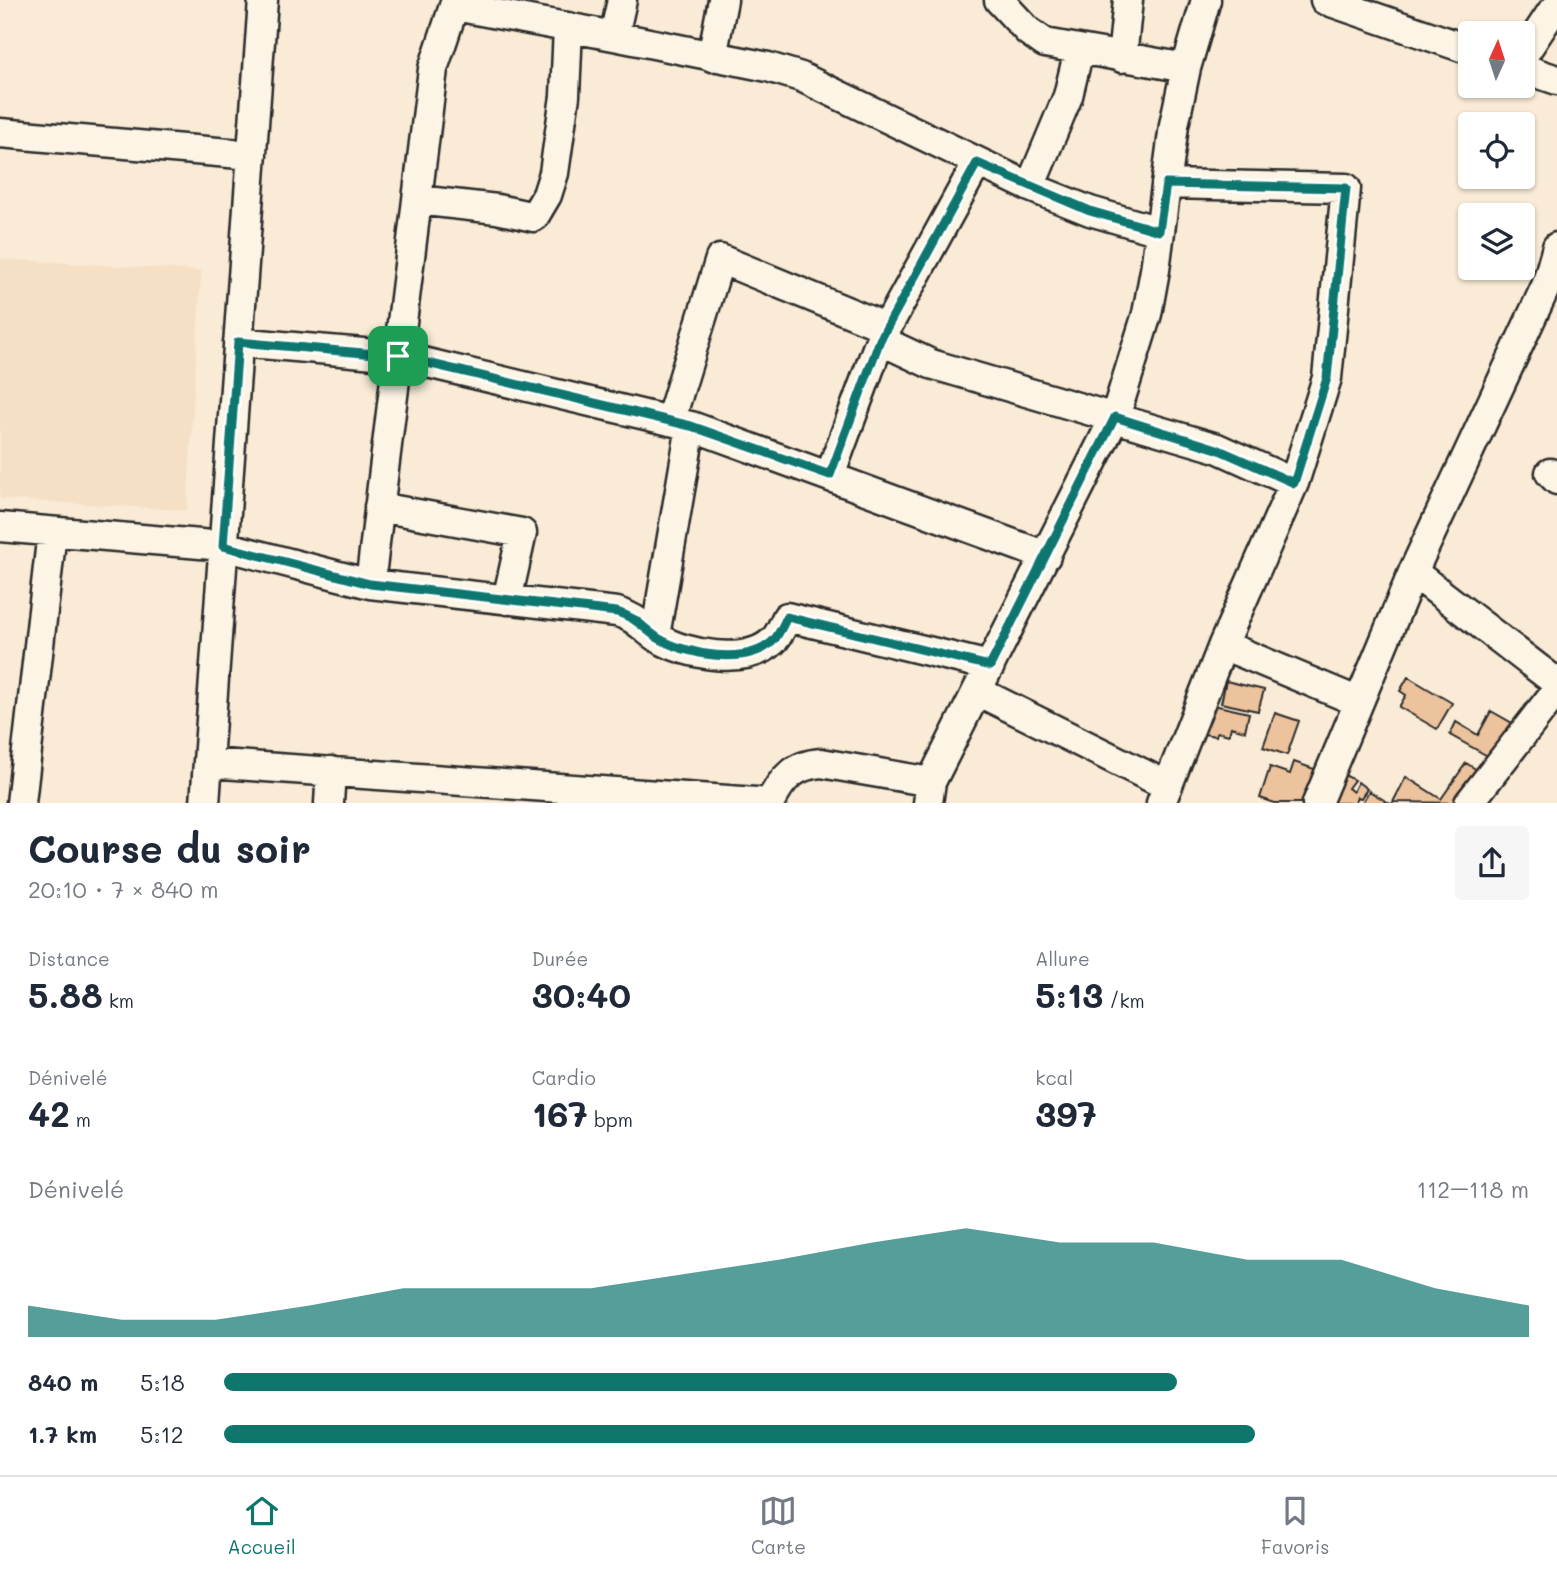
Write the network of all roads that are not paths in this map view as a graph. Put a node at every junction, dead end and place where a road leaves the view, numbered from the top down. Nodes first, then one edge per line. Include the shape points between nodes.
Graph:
1 (263, 0) edge
2 (622, 0) edge
3 (723, 0) edge
4 (999, 0) edge
5 (1128, 0) edge
6 (1206, 0) edge
7 (1325, 0) edge
8 (456, 3) edge
9 (1557, 7) edge
10 (1388, 10) edge
11 (568, 27) junction
12 (614, 36) junction
13 (1535, 37) edge
14 (1458, 44) edge
15 (1079, 50) junction
16 (712, 57) junction
17 (1122, 58) junction
18 (1186, 68) junction
19 (1535, 72) edge
20 (1557, 80) edge
21 (0, 133) edge
22 (252, 155) junction
23 (977, 163) junction
24 (1166, 184) junction
25 (1030, 187) junction
26 (417, 200) junction
27 (1159, 231) junction
28 (1557, 247) edge
29 (883, 334) junction
30 (238, 342) junction
31 (398, 356) junction
32 (1115, 417) junction
33 (681, 423) junction
34 (830, 475) junction
35 (1294, 483) junction
36 (379, 507) junction
37 (0, 527) edge
38 (52, 532) junction
39 (223, 546) junction
40 (1045, 556) junction
41 (1413, 572) junction
42 (370, 584) junction
43 (507, 600) junction
44 (656, 636) junction
45 (1223, 645) junction
46 (990, 666) junction
47 (1557, 683) edge
48 (1557, 690) edge
49 (977, 691) junction
50 (1359, 702) junction
51 (208, 763) junction
52 (331, 771) junction
53 (930, 793) edge
54 (1164, 794) edge
55 (613, 797) edge
56 (20, 803) edge
57 (205, 803) edge
58 (330, 803) edge
59 (770, 803) edge
60 (1317, 803) edge
61 (1469, 803) edge

1 - 22 street
2 - 12 street
3 - 16 street
4 - 15 street via 1045,43
5 - 17 street
6 - 18 street
7 - 10 street
8 - 11 street
8 - 26 street via 433,69
9 - 13 street
10 - 14 street
11 - 12 street
11 - 26 street via 565,96 554,173 534,216
12 - 16 street
15 - 17 street
15 - 25 street via 1068,96
16 - 23 street via 801,77
17 - 18 street
18 - 24 street
19 - 20 street
21 - 22 street
22 - 30 street
23 - 25 street
23 - 29 street
24 - 27 street
24 - 35 street via 1346,188 1327,378
25 - 27 street
26 - 31 street
27 - 32 street via 1147,314
28 - 41 street via 1546,286
29 - 32 street via 932,364
29 - 33 street via 720,259
29 - 34 street
30 - 31 street
30 - 39 street
31 - 33 street
31 - 36 street
32 - 35 street via 1217,449
32 - 40 street
33 - 34 street
33 - 44 street
34 - 40 street
35 - 45 street
36 - 42 street
36 - 43 street via 522,533
37 - 38 street
38 - 39 street
38 - 56 street
39 - 42 street
39 - 51 street
40 - 46 street
41 - 47 street
41 - 50 street
42 - 43 street
43 - 44 street via 617,612 641,622
44 - 46 street via 675,647 709,655 758,652 775,640 787,617
45 - 50 street
45 - 54 street
46 - 49 street
48 - 61 street
49 - 53 street
49 - 54 street
50 - 60 street
51 - 52 street
51 - 57 street
52 - 55 street
52 - 58 street
53 - 59 street via 821,763 806,764 793,772
55 - 59 street

